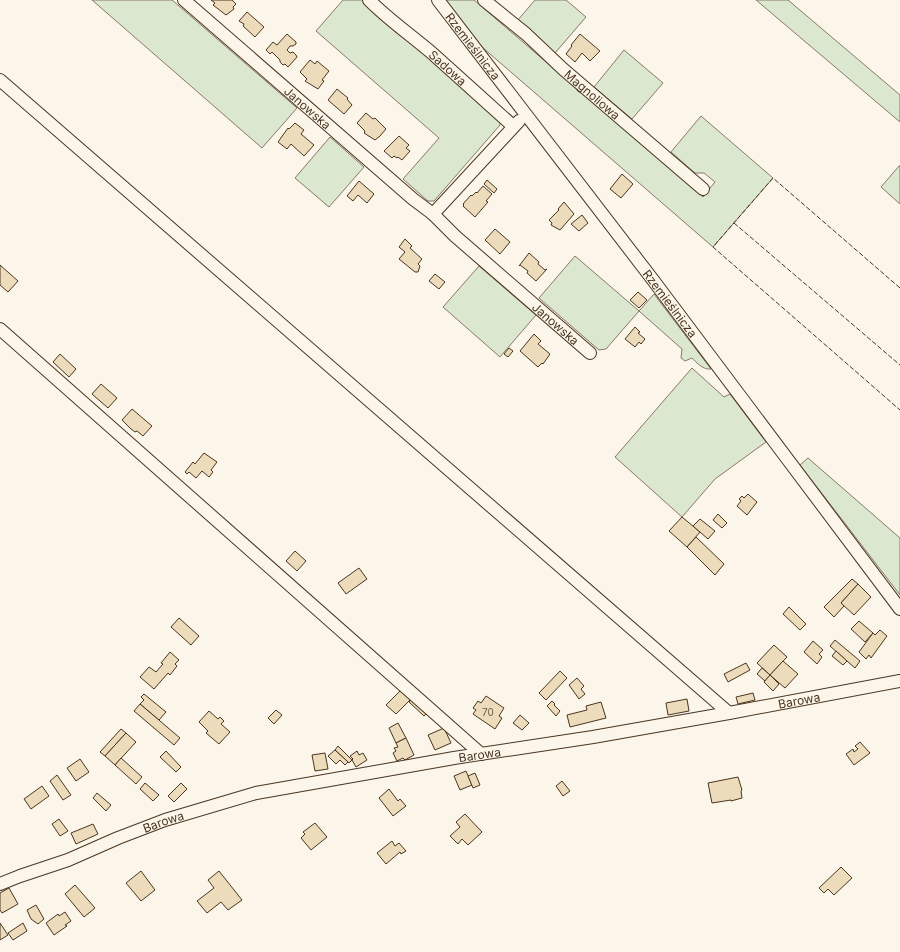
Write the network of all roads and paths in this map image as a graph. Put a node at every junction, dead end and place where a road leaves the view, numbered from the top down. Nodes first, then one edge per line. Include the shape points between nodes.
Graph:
1 (184, 0) edge
2 (369, 0) edge
3 (438, 0) edge
4 (484, 0) edge
5 (0, 80) edge
6 (526, 114) junction
7 (514, 126) junction
8 (703, 189) dead end
9 (433, 214) junction
10 (0, 329) edge
11 (590, 352) dead end
12 (900, 609) edge
13 (900, 681) edge
14 (729, 713) junction
15 (481, 754) junction
16 (0, 884) edge

1 - 9 street, Janowska
2 - 7 street, Sadowa
3 - 6 street, Rzemieślnicza
4 - 8 street, Magnoliowa
5 - 14 street
6 - 7 street
6 - 12 street, Rzemieślnicza
7 - 9 street
9 - 11 street, Janowska
10 - 15 street
13 - 14 street, Barowa
14 - 15 street, Barowa
15 - 16 street, Barowa via 256,793 165,820 68,860

